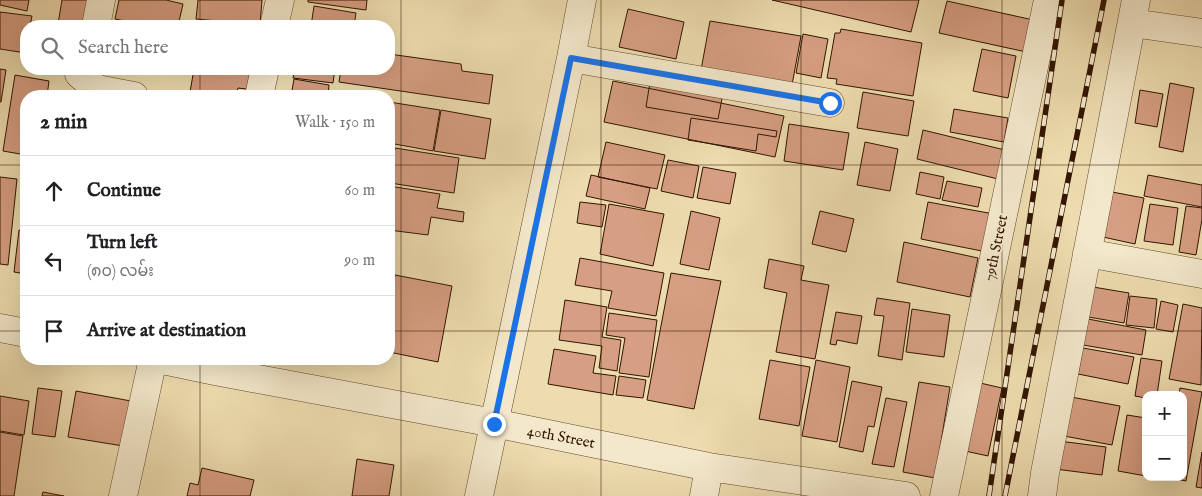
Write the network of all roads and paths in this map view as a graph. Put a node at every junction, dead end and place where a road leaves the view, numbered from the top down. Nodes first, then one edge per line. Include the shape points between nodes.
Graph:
1 (101, 0) edge
2 (280, 0) edge
3 (582, 0) edge
4 (1048, 0) edge
5 (1134, 12) edge
6 (97, 20) edge
7 (275, 20) edge
8 (1202, 34) edge
9 (571, 58) junction
10 (79, 75) edge
11 (264, 75) edge
12 (102, 90) edge
13 (260, 90) edge
14 (830, 103) dead end
15 (1087, 254) junction
16 (1202, 274) edge
17 (0, 328) edge
18 (20, 332) edge
19 (152, 365) edge
20 (216, 365) edge
21 (494, 424) junction
22 (709, 467) junction
23 (123, 496) edge
24 (479, 496) edge
25 (704, 496) edge
26 (906, 496) edge
27 (944, 496) edge
28 (1042, 496) edge

1 - 6 street
2 - 7 street
3 - 9 street
4 - 27 street, 79th Street
5 - 8 street
5 - 15 street
9 - 14 street
9 - 21 street
10 - 12 street
11 - 13 street
15 - 16 street
15 - 28 street
17 - 18 street
19 - 23 street
20 - 21 street, 40th Street
21 - 22 street, 40th Street
21 - 24 street
22 - 25 street
22 - 26 street, 40th Street

